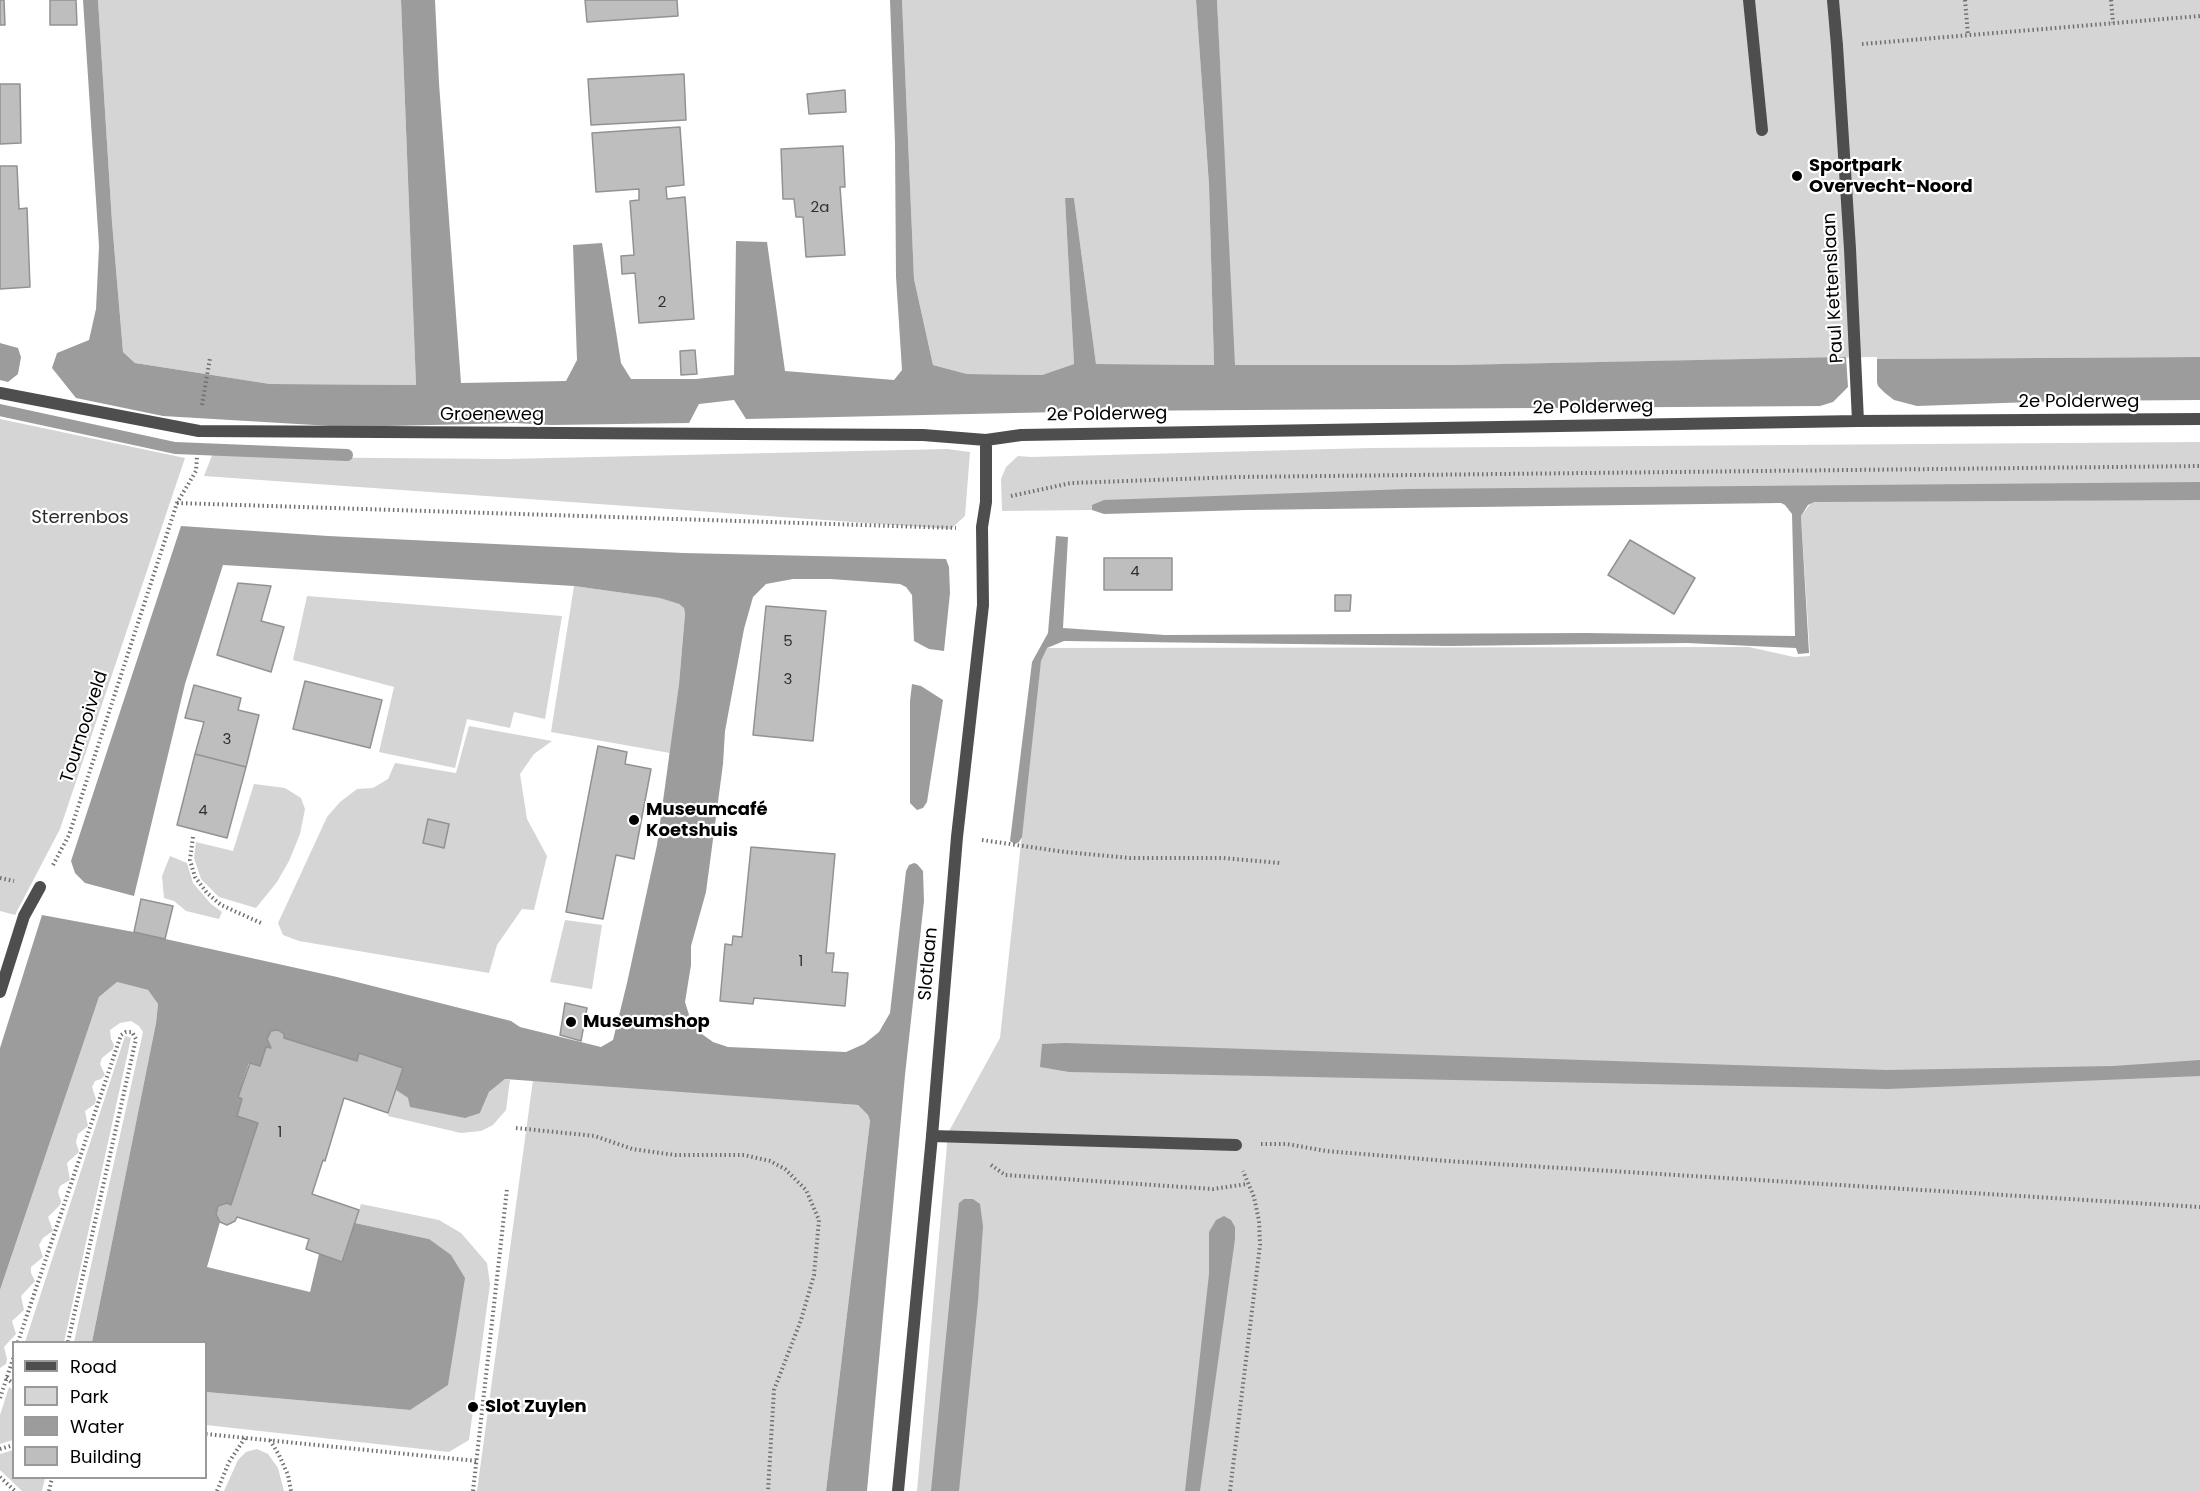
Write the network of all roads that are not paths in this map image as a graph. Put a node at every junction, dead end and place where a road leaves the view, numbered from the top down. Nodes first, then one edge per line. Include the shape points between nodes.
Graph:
1 (1749, 0) edge
2 (1833, 0) edge
3 (1762, 130) dead end
4 (0, 393) edge
5 (2200, 419) edge
6 (1858, 421) junction
7 (986, 440) junction
8 (40, 887) road end
9 (0, 992) edge
10 (933, 1136) junction
11 (1236, 1145) road end
12 (898, 1491) edge

1 - 3 street
2 - 6 street, Paul Kettenslaan
4 - 7 street, Groeneweg via 199,431 923,435
5 - 6 street, 2e Polderweg
6 - 7 street, 2e Polderweg via 1033,435
7 - 10 street, Slotlaan via 983,605 957,837
8 - 9 street via 24,916
10 - 11 street
10 - 12 street, Slotlaan

